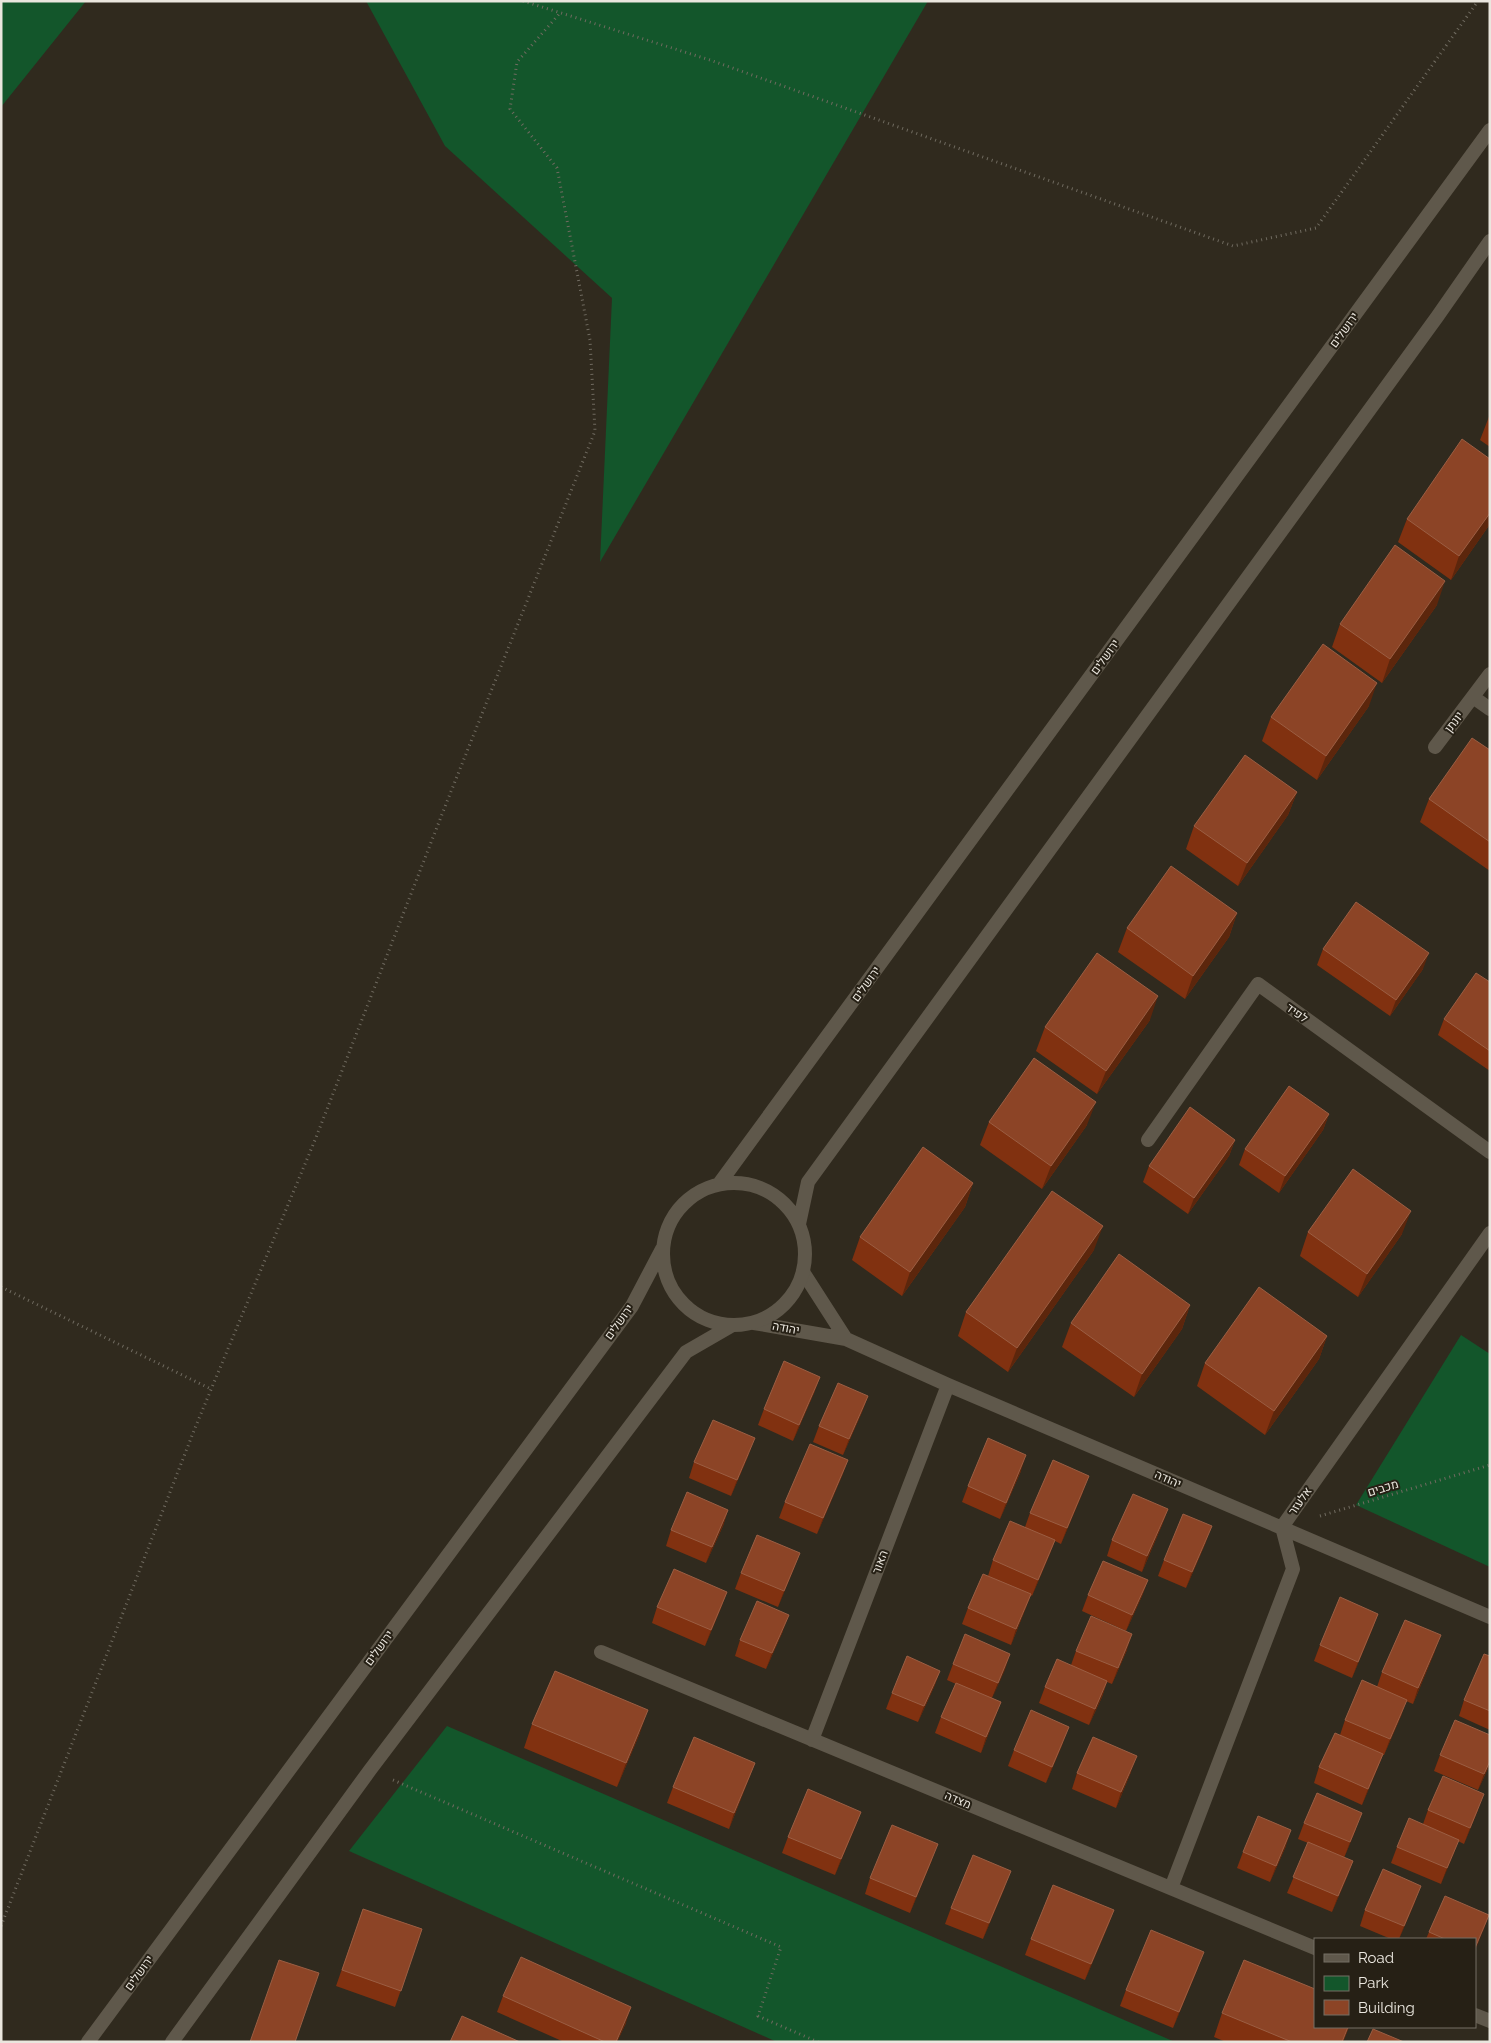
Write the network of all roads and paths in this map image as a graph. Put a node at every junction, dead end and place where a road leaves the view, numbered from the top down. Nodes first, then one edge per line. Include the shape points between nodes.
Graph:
1 (523, 1) edge
2 (1478, 1) edge
3 (560, 13) junction
4 (1490, 130) edge
5 (1490, 241) edge
6 (1490, 674) edge
7 (1472, 697) junction
8 (1490, 710) edge
9 (1435, 747) dead end
10 (1148, 1140) dead end
11 (1490, 1152) edge
12 (719, 1184) junction
13 (799, 1224) junction
14 (1490, 1233) edge
15 (662, 1248) junction
16 (803, 1272) junction
17 (1, 1287) edge
18 (754, 1323) junction
19 (730, 1326) junction
20 (846, 1339) junction
21 (948, 1385) junction
22 (211, 1389) junction
23 (1490, 1465) edge
24 (1282, 1527) junction
25 (1490, 1617) edge
26 (601, 1652) dead end
27 (812, 1740) junction
28 (370, 1770) junction
29 (1171, 1888) junction
30 (1, 1926) edge
31 (1314, 1948) edge
32 (1476, 2015) edge
33 (1490, 2021) edge
34 (88, 2042) edge
35 (172, 2042) edge
36 (818, 2042) edge

1 - 3 path
2 - 3 path via 1316,228 1233,246 710,60
3 - 22 path via 518,62 510,109 557,168 590,340 595,431 315,1140
4 - 12 street, ירושלים
5 - 13 street via 808,1182
6 - 7 street, יונתן
7 - 8 street
7 - 9 street, יונתן
10 - 11 street, לפיד via 1258,984
12 - 13 street via 743,1183 766,1190 785,1204
12 - 15 street via 698,1192 680,1207 668,1226
13 - 16 street via 805,1248
14 - 24 street, אלעזר
15 - 19 street via 664,1272 673,1293 688,1310 708,1322
15 - 34 street, ירושלים via 632,1306
16 - 18 street via 793,1294 776,1312
16 - 20 street
17 - 22 path
18 - 19 street
18 - 20 street, יהודה
19 - 28 street via 686,1352
20 - 21 street, יהודה
21 - 24 street, יהודה
21 - 27 street, האור
22 - 30 path
23 - 24 path, מכבים
24 - 25 street, יהודה
24 - 29 street, אלעזר via 1293,1569
26 - 27 street, מצדה
27 - 29 street, מצדה
28 - 35 street
28 - 36 path via 781,1947 758,2016
29 - 31 street, מצדה
32 - 33 street

